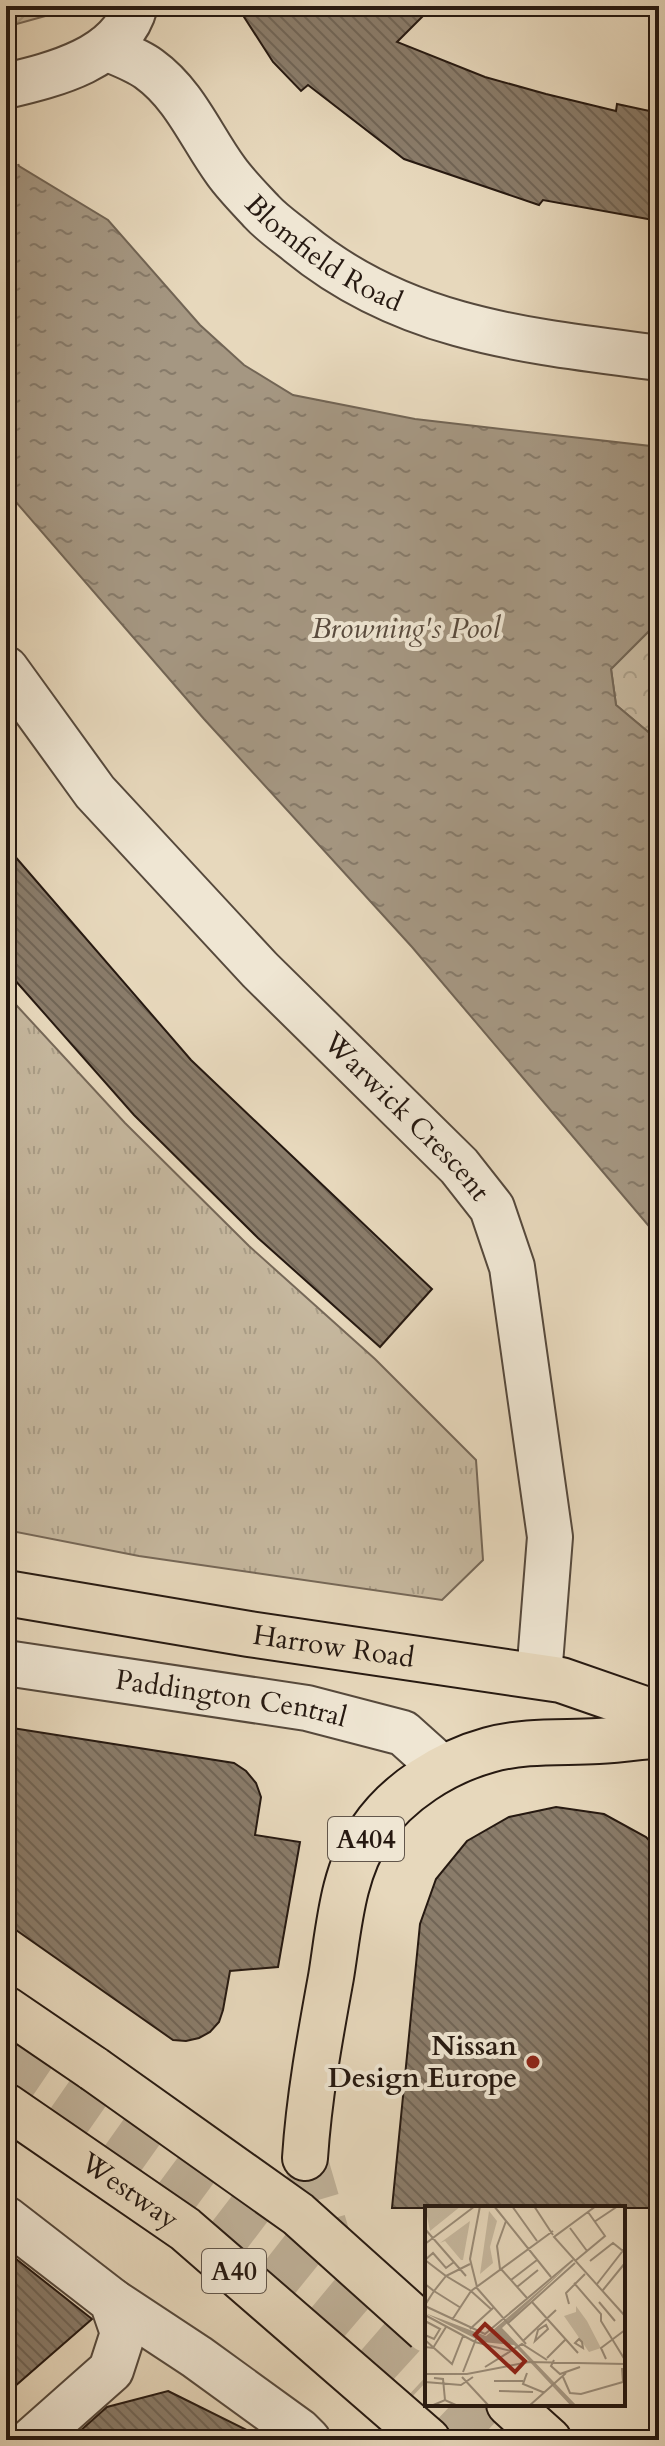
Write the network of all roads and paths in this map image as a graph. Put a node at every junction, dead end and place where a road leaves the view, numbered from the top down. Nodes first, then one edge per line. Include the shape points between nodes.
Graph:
1 (135, 6) edge
2 (106, 48) junction
3 (17, 84) edge
4 (659, 358) edge
5 (6, 669) edge
6 (6, 1593) edge
7 (6, 1663) edge
8 (539, 1676) junction
9 (659, 1714) edge
10 (659, 1735) edge
11 (442, 1768) junction
12 (6, 2009) edge
13 (6, 2106) edge
14 (305, 2158) tunnel mouth
15 (6, 2219) edge
16 (112, 2301) junction
17 (425, 2328) edge
18 (511, 2406) edge
19 (32, 2440) edge
20 (308, 2440) edge
21 (428, 2440) edge
22 (549, 2440) edge

1 - 2 street via 131,19
2 - 3 street via 83,64
2 - 4 street, Blomfield Road via 147,67 165,82 226,171 264,215 365,289 410,310 509,337
5 - 8 street, Warwick Crescent via 95,792 260,970 459,1166 492,1208 512,1267 550,1537
6 - 8 main road, Harrow Road
7 - 11 street, Paddington Central via 307,1708 403,1733
8 - 9 main road, Harrow Road
10 - 11 main road, A404 via 534,1743 489,1750
11 - 14 main road, A404 via 371,1830 354,1864 309,2106
12 - 17 main road, bridge via 298,2214
13 - 21 main road, Westway / A40 via 185,2229
15 - 16 street
16 - 19 street via 123,2333 111,2370
16 - 20 street
18 - 22 main road

